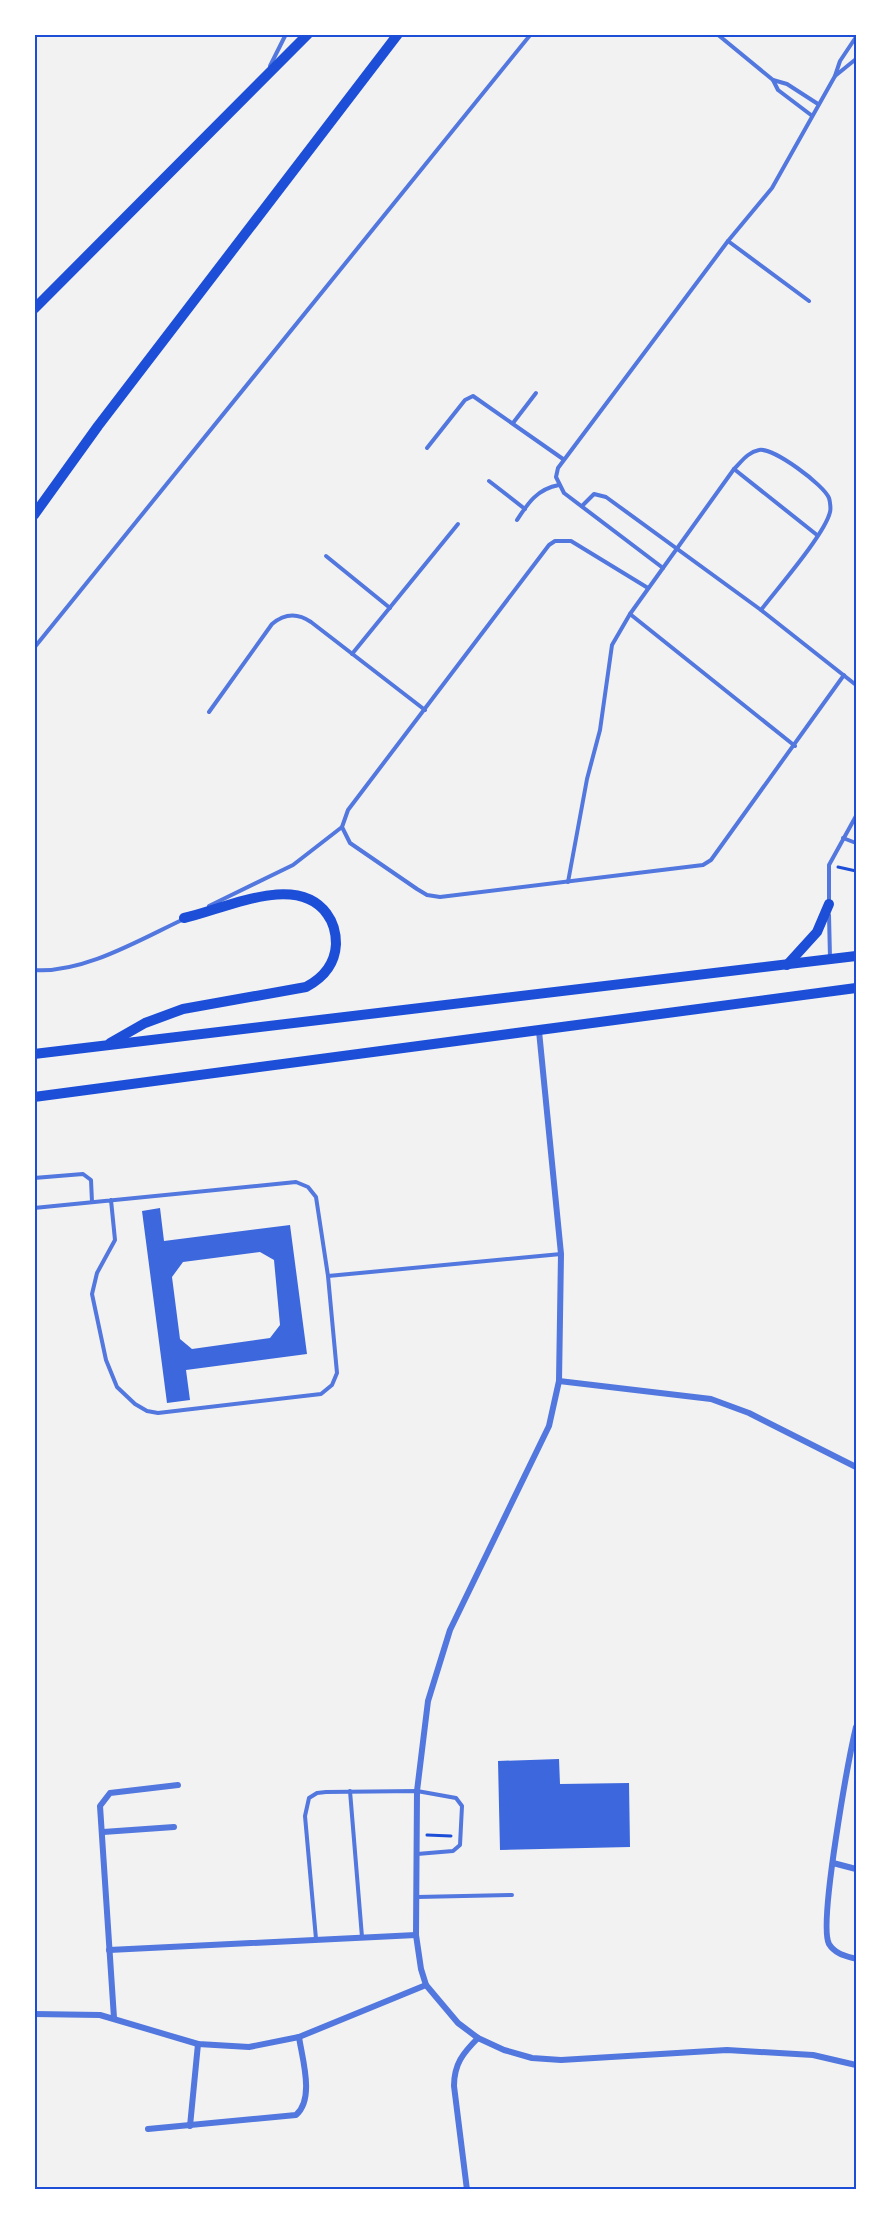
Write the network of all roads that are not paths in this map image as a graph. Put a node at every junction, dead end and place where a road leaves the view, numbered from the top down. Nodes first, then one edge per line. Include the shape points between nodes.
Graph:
1 (286, 34) edge
2 (308, 34) edge
3 (398, 34) edge
4 (531, 34) edge
5 (717, 34) edge
6 (856, 37) edge
7 (856, 58) edge
8 (835, 76) junction
9 (773, 80) junction
10 (253, 90) junction
11 (818, 104) junction
12 (811, 115) junction
13 (728, 241) junction
14 (809, 301) dead end
15 (34, 309) edge
16 (536, 393) dead end
17 (513, 423) junction
18 (427, 448) dead end
19 (563, 459) junction
20 (734, 469) junction
21 (489, 481) dead end
22 (559, 485) junction
23 (582, 506) junction
24 (525, 509) junction
25 (34, 514) edge
26 (517, 520) dead end
27 (458, 524) dead end
28 (818, 535) junction
29 (677, 548) junction
30 (326, 556) dead end
31 (663, 568) junction
32 (648, 588) junction
33 (390, 608) junction
34 (761, 610) junction
35 (630, 614) junction
36 (34, 648) edge
37 (352, 654) junction
38 (844, 675) junction
39 (856, 685) edge
40 (425, 710) junction
41 (209, 712) dead end
42 (795, 746) junction
43 (856, 816) edge
44 (342, 827) junction
45 (843, 838) junction
46 (856, 843) edge
47 (568, 882) junction
48 (829, 904) junction
49 (184, 918) junction
50 (856, 956) edge
51 (830, 960) junction
52 (787, 965) junction
53 (34, 970) edge
54 (856, 988) edge
55 (539, 1031) junction
56 (104, 1046) junction
57 (34, 1054) edge
58 (34, 1096) edge
59 (34, 1178) edge
60 (111, 1200) junction
61 (92, 1202) junction
62 (34, 1208) edge
63 (561, 1254) junction
64 (328, 1276) junction
65 (559, 1381) junction
66 (856, 1467) edge
67 (856, 1727) edge
68 (178, 1785) dead end
69 (350, 1791) junction
70 (417, 1791) junction
71 (174, 1827) dead end
72 (103, 1832) junction
73 (417, 1854) junction
74 (833, 1863) junction
75 (856, 1869) edge
76 (512, 1895) dead end
77 (416, 1898) junction
78 (416, 1935) junction
79 (362, 1938) junction
80 (316, 1939) junction
81 (109, 1950) junction
82 (856, 1959) edge
83 (426, 1985) junction
84 (34, 2014) edge
85 (114, 2018) junction
86 (299, 2037) junction
87 (478, 2038) junction
88 (198, 2044) junction
89 (856, 2062) edge
90 (190, 2126) junction
91 (148, 2129) dead end
92 (467, 2190) edge

1 - 10 lane
2 - 10 main road
3 - 25 main road
4 - 36 lane
5 - 9 lane
6 - 8 lane
7 - 8 lane
8 - 11 lane
9 - 11 lane via 787,84
9 - 12 lane via 777,90
10 - 15 main road
11 - 12 lane
12 - 13 lane via 772,188
13 - 14 lane
13 - 19 lane
16 - 17 lane
17 - 18 lane via 477,397 469,396
17 - 19 lane
19 - 22 lane via 556,477
20 - 28 lane
20 - 28 lane via 747,454 768,450 820,487 829,498 830,511
20 - 29 lane
21 - 24 lane
22 - 23 lane
22 - 24 lane via 542,490
23 - 29 lane via 594,494 601,494
23 - 31 lane
24 - 26 lane
27 - 33 lane
28 - 34 lane
29 - 31 lane
29 - 34 lane
30 - 33 lane
31 - 32 lane
32 - 35 lane
32 - 40 lane via 578,545 555,541
33 - 37 lane
34 - 38 lane
35 - 42 lane
35 - 47 lane via 609,656 600,729
37 - 40 lane
37 - 41 lane via 306,619 283,617 272,624
38 - 39 lane
38 - 42 lane
40 - 44 lane via 348,810
42 - 47 lane via 711,860 702,865
43 - 45 lane
44 - 47 lane via 350,843 427,895 457,897
44 - 49 lane via 293,865
45 - 46 lane
45 - 48 lane via 830,865
48 - 51 lane
48 - 52 main road via 817,932
49 - 53 lane via 115,952 52,971
49 - 56 main road via 271,895 297,894 316,903 330,918 336,937 333,958 323,975 306,987 183,1009 145,1023
50 - 51 main road
51 - 52 main road
52 - 56 main road
54 - 55 main road
55 - 58 main road
55 - 63 street
56 - 57 main road
59 - 61 lane via 83,1174 91,1180
60 - 61 lane
60 - 64 lane via 296,1182 308,1187 316,1197
60 - 64 lane via 115,1240 93,1283 93,1305 117,1387 147,1410 172,1412 321,1394 332,1385 337,1373
61 - 62 lane
63 - 64 lane
63 - 65 street
65 - 66 street via 711,1399 749,1413
65 - 70 street via 549,1426 441,1653 424,1725
67 - 74 street
68 - 72 street via 110,1794 100,1806
69 - 70 lane
69 - 79 lane
69 - 80 lane via 317,1793 305,1807
70 - 73 street
70 - 73 lane via 456,1798 462,1806 460,1845 453,1851
71 - 72 street
72 - 81 street
73 - 77 street
74 - 75 street
74 - 82 street via 826,1935 836,1952
76 - 77 lane
77 - 78 street
78 - 79 street
78 - 83 street
79 - 80 street
80 - 81 street
81 - 85 street
83 - 86 street
83 - 87 street via 458,2023
84 - 85 street
85 - 88 street
86 - 88 street via 249,2047
86 - 90 street via 306,2095 302,2110 296,2115
87 - 89 street via 532,2058 561,2060 727,2050
87 - 92 street via 454,2068
88 - 90 street
90 - 91 street

